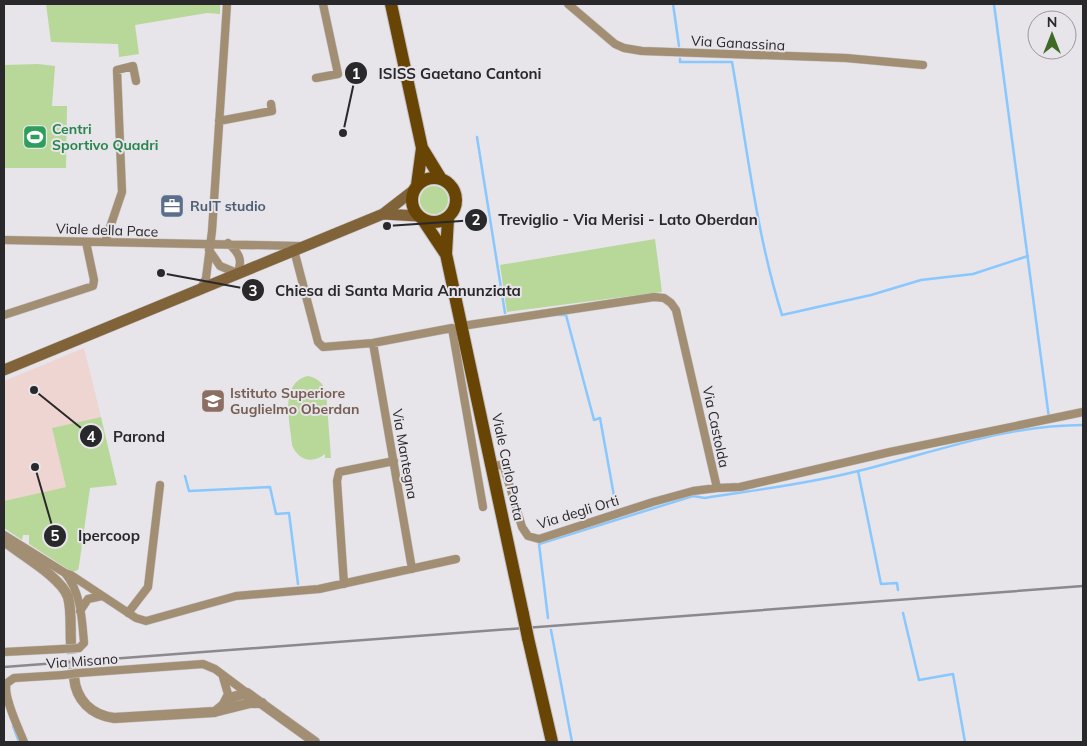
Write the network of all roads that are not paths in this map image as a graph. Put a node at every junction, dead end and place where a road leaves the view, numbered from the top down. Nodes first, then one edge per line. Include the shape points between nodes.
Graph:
1 (227, 4) edge
2 (323, 4) edge
3 (391, 4) edge
4 (568, 4) edge
5 (923, 64) dead end
6 (316, 78) dead end
7 (136, 81) dead end
8 (271, 104) dead end
9 (220, 121) junction
10 (422, 148) junction
11 (442, 179) junction
12 (415, 187) junction
13 (383, 214) junction
14 (421, 218) junction
15 (448, 218) junction
16 (4, 240) edge
17 (86, 242) junction
18 (105, 242) junction
19 (228, 244) junction
20 (209, 247) junction
21 (298, 248) junction
22 (446, 254) junction
23 (237, 274) junction
24 (201, 288) junction
25 (4, 315) edge
26 (462, 326) junction
27 (373, 343) junction
28 (4, 370) edge
29 (1083, 412) edge
30 (394, 461) junction
31 (493, 466) junction
32 (160, 485) dead end
33 (717, 488) junction
34 (483, 506) dead end
35 (4, 535) edge
36 (4, 541) edge
37 (456, 559) dead end
38 (412, 569) junction
39 (65, 573) junction
40 (344, 584) junction
41 (102, 596) junction
42 (80, 611) junction
43 (128, 613) junction
44 (71, 647) junction
45 (4, 652) edge
46 (220, 674) junction
47 (76, 675) junction
48 (247, 693) junction
49 (223, 704) junction
50 (262, 704) junction
51 (238, 705) junction
52 (214, 712) junction
53 (24, 742) edge
54 (315, 742) edge
55 (552, 742) edge

1 - 9 street
2 - 6 street via 338,74
3 - 10 main road
4 - 5 street, Via Ganassina via 624,48
7 - 18 street via 133,66 117,70 122,192
8 - 9 street via 272,111
9 - 20 street
10 - 11 main road
10 - 12 main road
11 - 12 main road via 428,178
11 - 15 main road via 455,193 455,206
12 - 13 main road
12 - 14 main road via 412,206
13 - 14 main road
13 - 21 main road
14 - 15 main road via 436,222
14 - 22 main road
15 - 22 main road
16 - 17 street, Viale della Pace
17 - 18 street, Viale della Pace
17 - 25 street via 93,286
18 - 20 street, Viale della Pace
19 - 20 street, Viale della Pace
19 - 21 street, Viale della Pace
19 - 23 street via 235,249 241,262
20 - 23 street via 220,266
20 - 24 street via 206,278
21 - 23 main road
21 - 27 street via 320,345 328,348
22 - 26 main road, Viale Carlo Porta
23 - 24 main road
24 - 28 main road
26 - 31 main road, Viale Carlo Porta
26 - 33 street, Via Castolda via 664,298 671,303 679,322
27 - 30 street, Via Mantegna
27 - 34 street via 452,328
29 - 33 street, Via Castolda via 740,487
30 - 38 street, Via Mantegna
30 - 40 street via 339,472
31 - 33 street, Via degli Orti via 504,467 522,527 528,536 544,538 653,502
31 - 55 main road, Viale Carlo Porta, bridge
32 - 43 street via 148,587
35 - 39 street
36 - 44 street via 54,578 66,592
37 - 38 street
38 - 40 street
39 - 41 street
39 - 42 street, Via Misano via 74,587
40 - 43 street via 236,596 146,621
41 - 42 street via 88,598
41 - 43 street
42 - 44 street, Via Misano via 84,643
44 - 45 street, Via Misano
46 - 47 street, Via Misano via 203,664
46 - 48 street, Via Misano
46 - 49 street via 227,688
47 - 52 street via 78,693 85,705 108,717
47 - 53 street, Via Misano, bridge via 14,678 7,683 7,697
48 - 49 street
48 - 50 street
48 - 51 street
49 - 52 street
50 - 51 street
50 - 54 street
51 - 52 street

